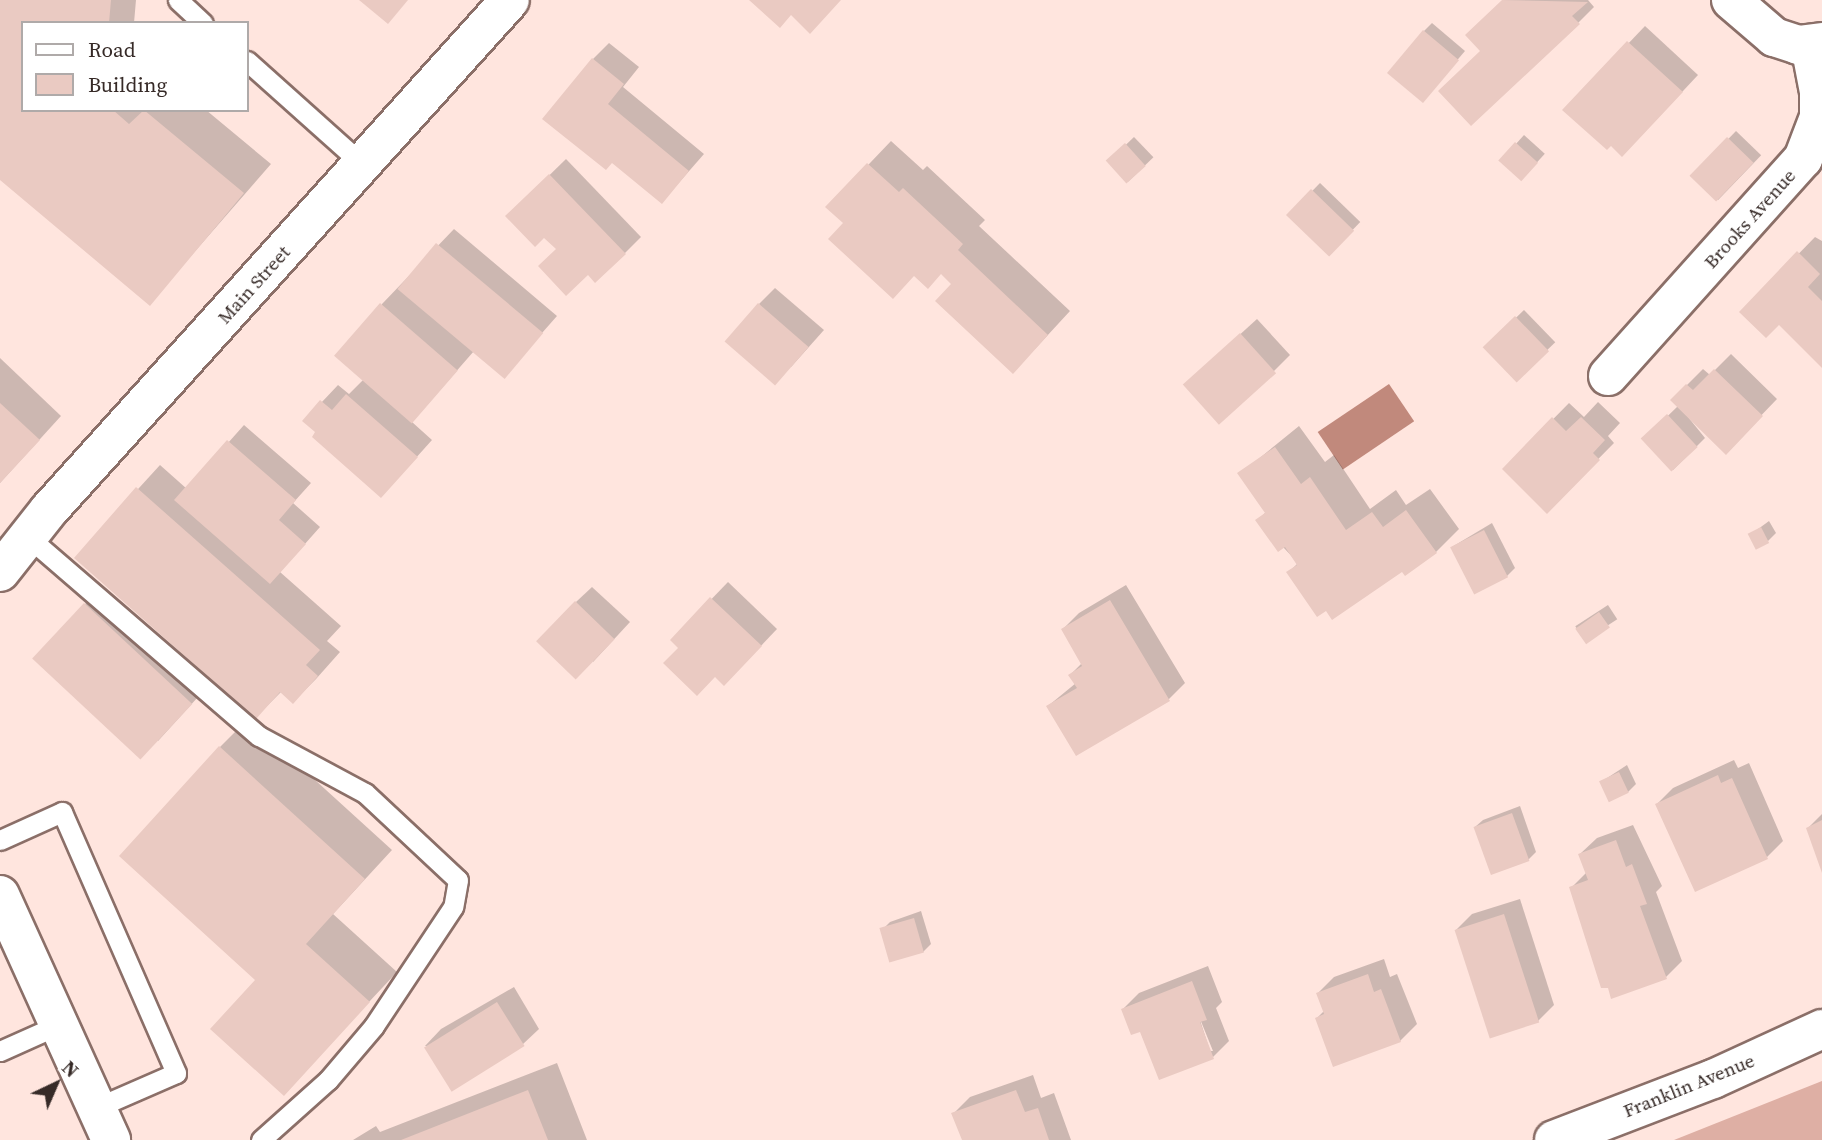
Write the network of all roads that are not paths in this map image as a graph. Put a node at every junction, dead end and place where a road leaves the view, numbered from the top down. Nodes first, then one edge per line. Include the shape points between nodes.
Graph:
1 (178, 0) edge
2 (510, 0) edge
3 (1731, 0) edge
4 (201, 21) edge
5 (1816, 44) edge
6 (248, 62) edge
7 (362, 164) junction
8 (1608, 376) dead end
9 (27, 536) junction
10 (0, 572) edge
11 (0, 840) edge
12 (0, 895) edge
13 (58, 1025) junction
14 (1822, 1030) edge
15 (0, 1051) edge
16 (103, 1124) edge
17 (261, 1140) edge
18 (1555, 1140) edge

1 - 4 lane
2 - 7 street, Main Street
3 - 5 street via 1773,37
5 - 8 street, Brooks Avenue via 1819,117 1803,159
6 - 7 lane
7 - 9 street, Main Street
9 - 10 street, Main Street
9 - 17 lane via 259,736 365,793 458,880 453,907 374,1026 328,1080
11 - 16 lane via 62,812 176,1073
12 - 13 street
13 - 15 lane
13 - 16 street
14 - 18 street, Franklin Avenue via 1713,1079

